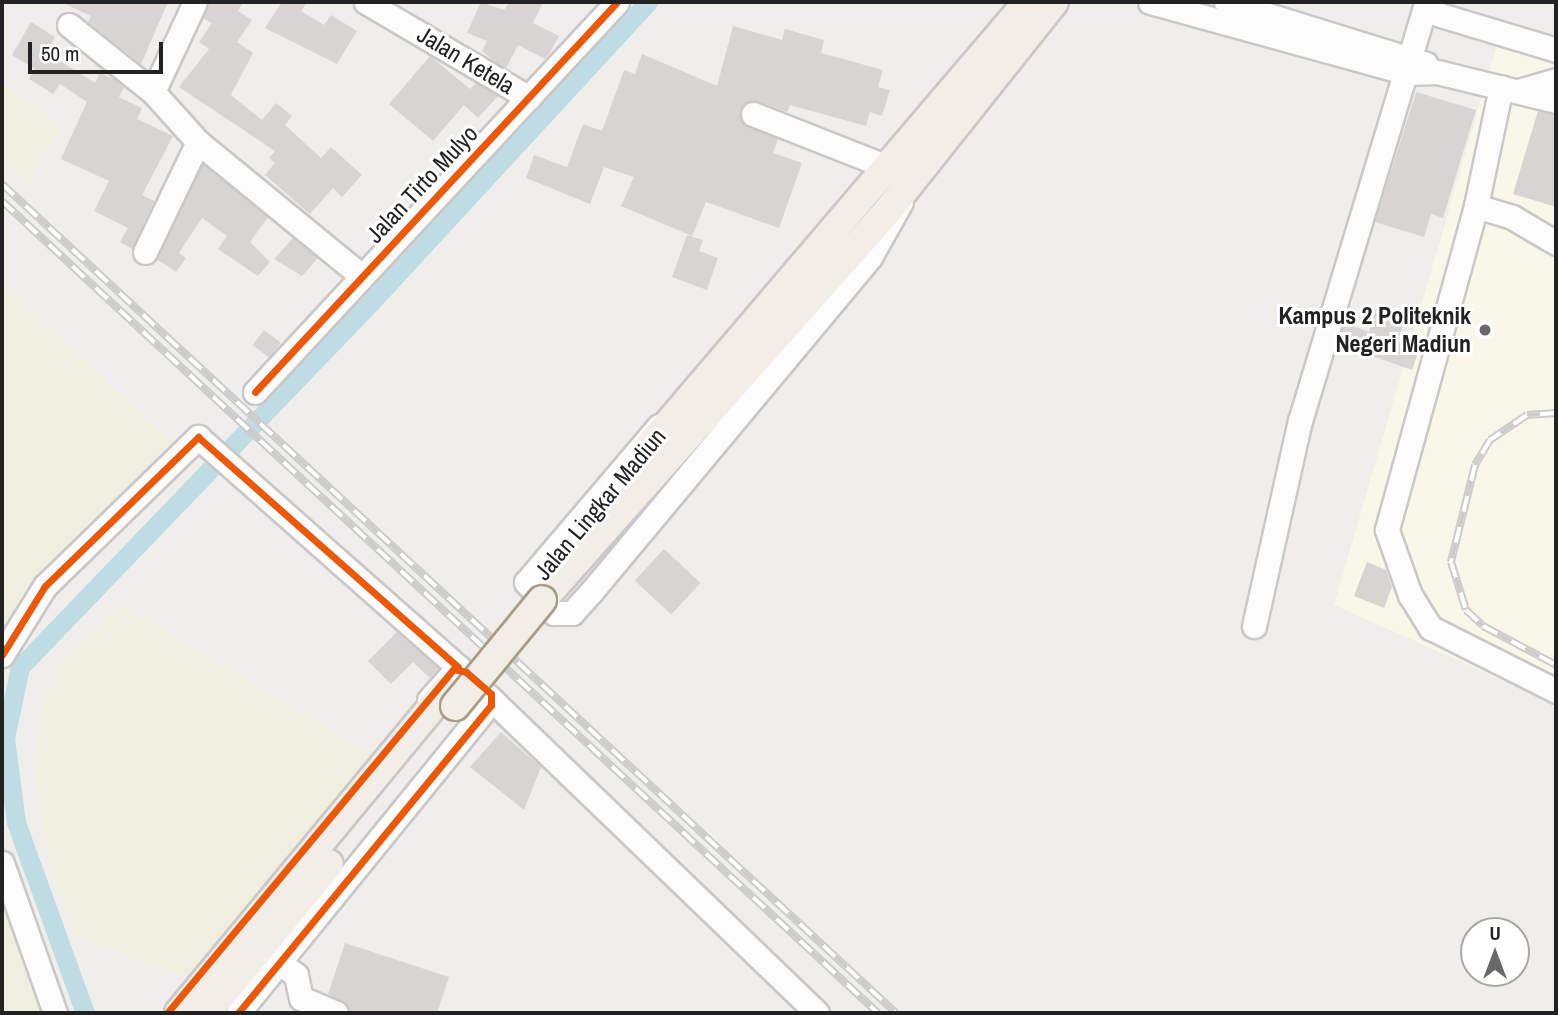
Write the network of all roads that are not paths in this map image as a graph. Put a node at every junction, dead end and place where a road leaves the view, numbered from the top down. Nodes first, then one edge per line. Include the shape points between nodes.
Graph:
1 (195, 2) edge
2 (366, 2) edge
3 (617, 2) edge
4 (1028, 2) edge
5 (1054, 2) edge
6 (1150, 2) edge
7 (1226, 2) edge
8 (1426, 2) edge
9 (1251, 19) junction
10 (69, 25) dead end
11 (1556, 50) edge
12 (1411, 64) junction
13 (1556, 80) edge
14 (1510, 89) junction
15 (153, 93) junction
16 (529, 98) junction
17 (1556, 101) edge
18 (753, 114) dead end
19 (198, 142) junction
20 (893, 177) junction
21 (876, 205) junction
22 (1476, 206) junction
23 (1556, 243) edge
24 (145, 252) dead end
25 (362, 276) junction
26 (255, 392) dead end
27 (1254, 626) dead end
28 (2, 655) edge
29 (458, 667) junction
30 (1556, 691) edge
31 (492, 700) junction
32 (2, 863) edge
33 (280, 963) junction
34 (55, 1013) edge
35 (167, 1013) edge
36 (179, 1013) edge
37 (206, 1013) edge
38 (238, 1013) edge
39 (336, 1013) edge
40 (817, 1013) edge

1 - 15 street
2 - 16 street, Jalan Ketela
3 - 16 street, Jalan Tirto Mulyo
4 - 20 main road, Jalan Lingkar Madiun
5 - 20 main road, Jalan Lingkar Madiun
6 - 9 street
7 - 9 street
8 - 11 street via 1437,14
8 - 12 street
9 - 12 street
10 - 15 street
12 - 14 street
12 - 27 street via 1300,421
13 - 14 street
14 - 17 street
14 - 22 street
15 - 19 street
16 - 25 street, Jalan Tirto Mulyo
18 - 20 street
19 - 24 street
19 - 25 street
20 - 20 street via 891,229 591,592 572,613 554,613 525,584 536,569 858,190
20 - 21 main road, Jalan Lingkar Madiun
21 - 36 main road, Jalan Lingkar Madiun via 529,588
21 - 37 main road, Jalan Lingkar Madiun, bridge
22 - 23 street via 1512,218
22 - 30 street via 1387,530 1410,595 1431,628
25 - 26 street, Jalan Tirto Mulyo
28 - 29 street via 45,586 198,437
29 - 31 street
29 - 35 street
31 - 33 street
31 - 40 street
32 - 34 street
33 - 38 street
33 - 39 street via 296,975 301,998

